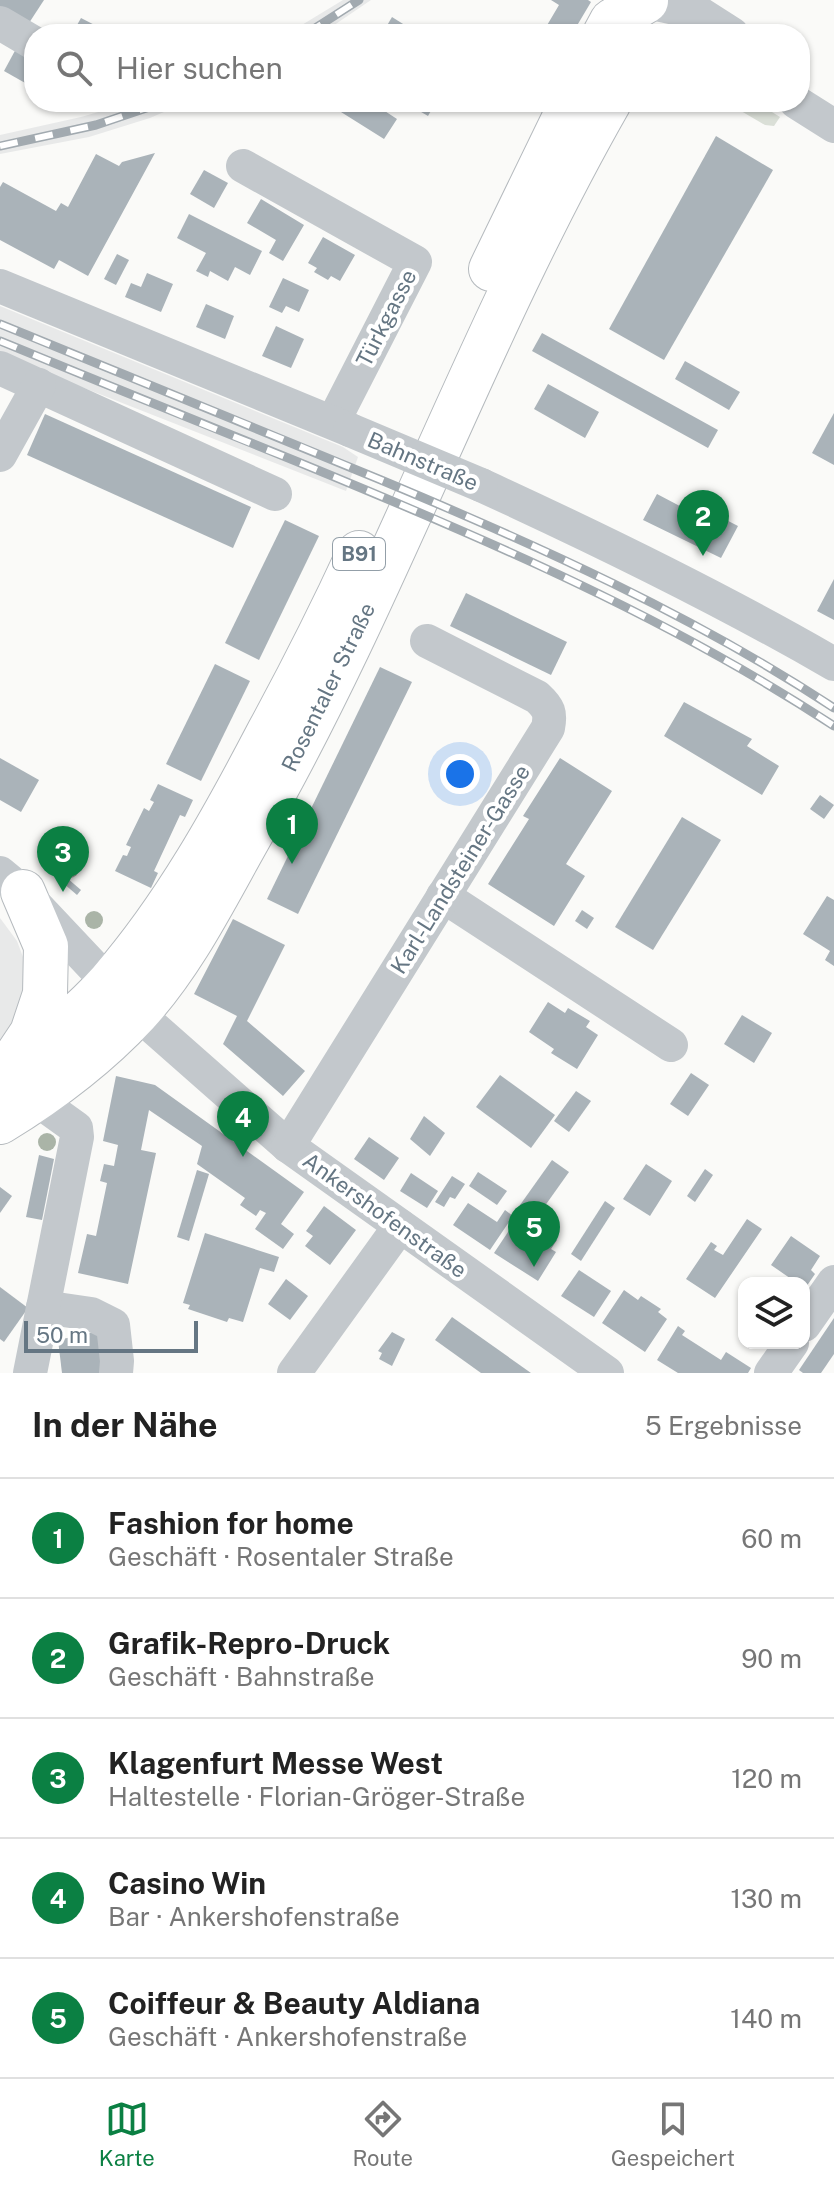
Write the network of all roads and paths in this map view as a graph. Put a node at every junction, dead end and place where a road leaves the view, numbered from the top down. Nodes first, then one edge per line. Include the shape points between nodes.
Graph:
1 (632, 15) edge
2 (0, 23) edge
3 (656, 24) edge
4 (716, 24) edge
5 (24, 37) edge
6 (810, 83) edge
7 (834, 99) edge
8 (810, 111) edge
9 (567, 112) edge
10 (603, 112) edge
11 (834, 126) edge
12 (243, 166) dead end
13 (0, 286) edge
14 (0, 368) edge
15 (39, 385) junction
16 (341, 426) junction
17 (0, 455) edge
18 (275, 494) dead end
19 (427, 641) dead end
20 (834, 664) edge
21 (11, 882) edge
22 (443, 896) junction
23 (99, 1012) junction
24 (671, 1045) dead end
25 (13, 1085) edge
26 (0, 1122) edge
27 (76, 1128) junction
28 (288, 1146) junction
29 (400, 1226) junction
30 (834, 1282) edge
31 (43, 1307) junction
32 (810, 1316) edge
33 (788, 1349) edge
34 (30, 1373) edge
35 (116, 1373) edge
36 (294, 1373) edge
37 (607, 1373) edge
38 (771, 1373) edge

1 - 3 street
1 - 4 street via 699,13
2 - 5 street
6 - 7 street
8 - 11 street
9 - 23 main road, Rosentaler Straße / B91 via 328,621 185,882
10 - 23 main road, Rosentaler Straße / B91 via 503,310 352,642 280,782 178,963
12 - 16 street, Türkgasse via 415,262
13 - 16 street, Bahnstraße
14 - 15 street
15 - 17 street
15 - 18 street
16 - 20 street, Bahnstraße, bridge via 651,566
19 - 22 street, Karl-Landsteiner-Gasse via 537,697 551,714 548,728
21 - 23 street, Ankershofenstraße
21 - 25 main road via 46,946 45,994
22 - 24 street
22 - 28 street, Karl-Landsteiner-Gasse
23 - 25 main road, Rosentaler Straße / B91
23 - 25 main road, Rosentaler Straße / B91
23 - 27 street
23 - 28 street, Ankershofenstraße
25 - 26 main road, Rosentaler Straße / B91
25 - 27 street
27 - 31 street
28 - 29 street, Ankershofenstraße
29 - 36 street
29 - 37 street, Ankershofenstraße
30 - 32 street
31 - 34 street
31 - 35 street via 91,1314 113,1325
33 - 38 street

